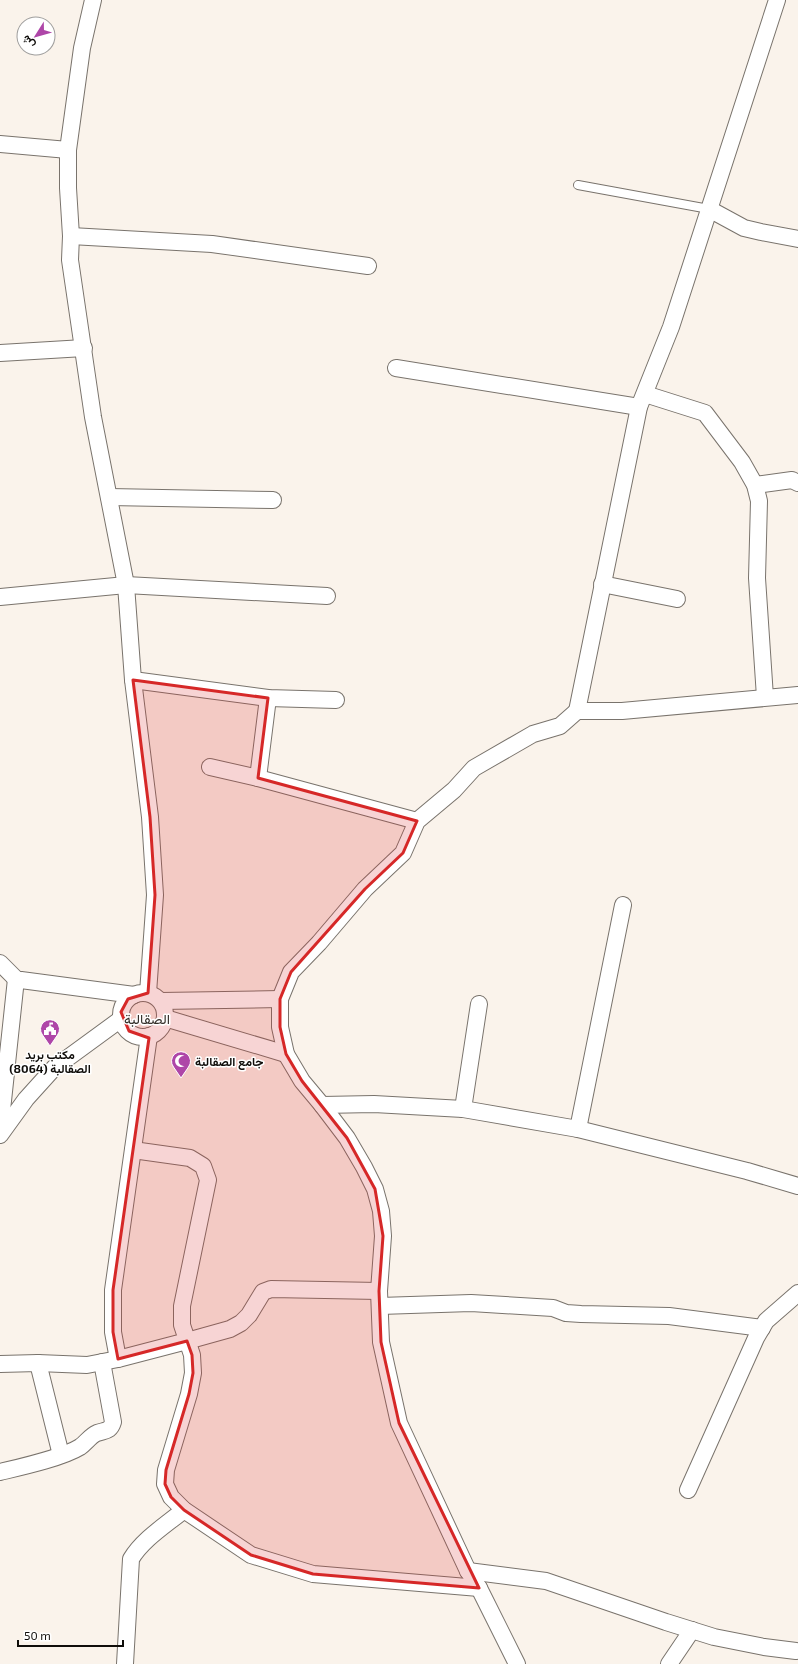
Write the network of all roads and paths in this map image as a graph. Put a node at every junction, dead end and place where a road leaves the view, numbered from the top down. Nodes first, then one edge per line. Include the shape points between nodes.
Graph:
1 (93, 0) edge
2 (777, 0) edge
3 (0, 144) edge
4 (68, 150) junction
5 (578, 186) dead end
6 (709, 209) junction
7 (71, 236) junction
8 (798, 239) edge
9 (368, 266) dead end
10 (84, 348) junction
11 (0, 353) edge
12 (396, 368) dead end
13 (642, 401) junction
14 (798, 483) edge
15 (755, 485) junction
16 (109, 497) junction
17 (273, 500) dead end
18 (602, 584) junction
19 (126, 585) junction
20 (327, 596) dead end
21 (0, 597) edge
22 (677, 599) dead end
23 (133, 680) junction
24 (798, 695) edge
25 (765, 697) junction
26 (268, 698) junction
27 (336, 700) dead end
28 (577, 711) junction
29 (210, 767) dead end
30 (258, 778) junction
31 (417, 821) junction
32 (624, 905) dead end
33 (0, 963) edge
34 (16, 979) junction
35 (148, 996) junction
36 (280, 999) junction
37 (479, 1004) dead end
38 (166, 1018) junction
39 (121, 1019) junction
40 (149, 1036) junction
41 (286, 1054) junction
42 (322, 1105) junction
43 (463, 1109) junction
44 (0, 1129) edge
45 (578, 1129) junction
46 (0, 1134) edge
47 (133, 1150) junction
48 (798, 1186) edge
49 (798, 1293) edge
50 (380, 1299) junction
51 (762, 1328) junction
52 (187, 1341) junction
53 (110, 1360) junction
54 (38, 1363) junction
55 (0, 1364) edge
56 (61, 1455) junction
57 (0, 1472) edge
58 (688, 1490) dead end
59 (184, 1510) junction
60 (468, 1571) junction
61 (479, 1588) junction
62 (692, 1630) junction
63 (796, 1651) dead end
64 (125, 1664) edge
65 (518, 1664) edge
66 (669, 1664) edge

1 - 4 street via 82,48
2 - 6 street
3 - 4 street
4 - 7 street
5 - 6 lane
6 - 8 street via 744,228
6 - 13 street via 671,327
7 - 9 street via 212,244
7 - 10 street via 70,260
10 - 11 street
10 - 16 street via 93,417
12 - 13 street
13 - 15 street via 704,413 742,462
13 - 18 street
14 - 15 street via 792,480
15 - 25 street via 759,501 757,578
16 - 17 street
16 - 19 street
18 - 22 street
18 - 28 street
19 - 20 street
19 - 21 street
19 - 23 street
23 - 26 street
23 - 35 street via 150,817 154,895
24 - 25 street
25 - 28 street via 622,711
26 - 27 street
26 - 30 street
28 - 31 street via 560,726 533,734 474,768 454,790
29 - 30 street
30 - 31 street
31 - 36 street via 403,853 365,889 291,972
32 - 45 street
33 - 34 street
34 - 35 street
34 - 44 street
35 - 36 street
35 - 38 street via 164,1006
35 - 39 street via 128,999 123,1005
36 - 41 street via 280,1027
37 - 43 street
38 - 40 street via 160,1030
38 - 41 street
39 - 40 street via 124,1026 135,1035
39 - 46 street via 54,1068 26,1099
40 - 47 street
41 - 42 street via 302,1081
42 - 43 street via 374,1104
42 - 50 street via 347,1138 375,1189 381,1211 383,1236
43 - 45 street
45 - 48 street
47 - 52 street via 190,1158 203,1166 208,1180 182,1306 182,1325
47 - 53 street via 113,1290
49 - 51 street via 766,1321
50 - 51 street via 553,1308 566,1313 581,1314 669,1316
50 - 52 street via 271,1289 263,1292 241,1324
50 - 60 street via 381,1342 399,1423
51 - 58 street
52 - 53 street
52 - 59 street via 192,1355 193,1373 166,1470 165,1484 171,1497
53 - 54 street via 87,1365
53 - 56 street via 113,1422 111,1428
54 - 55 street
54 - 56 street
56 - 57 street
59 - 61 street via 251,1555 313,1574
59 - 64 street via 145,1541 131,1559
60 - 61 street
60 - 62 street via 546,1581
61 - 65 street
62 - 63 street via 714,1637
62 - 66 street

